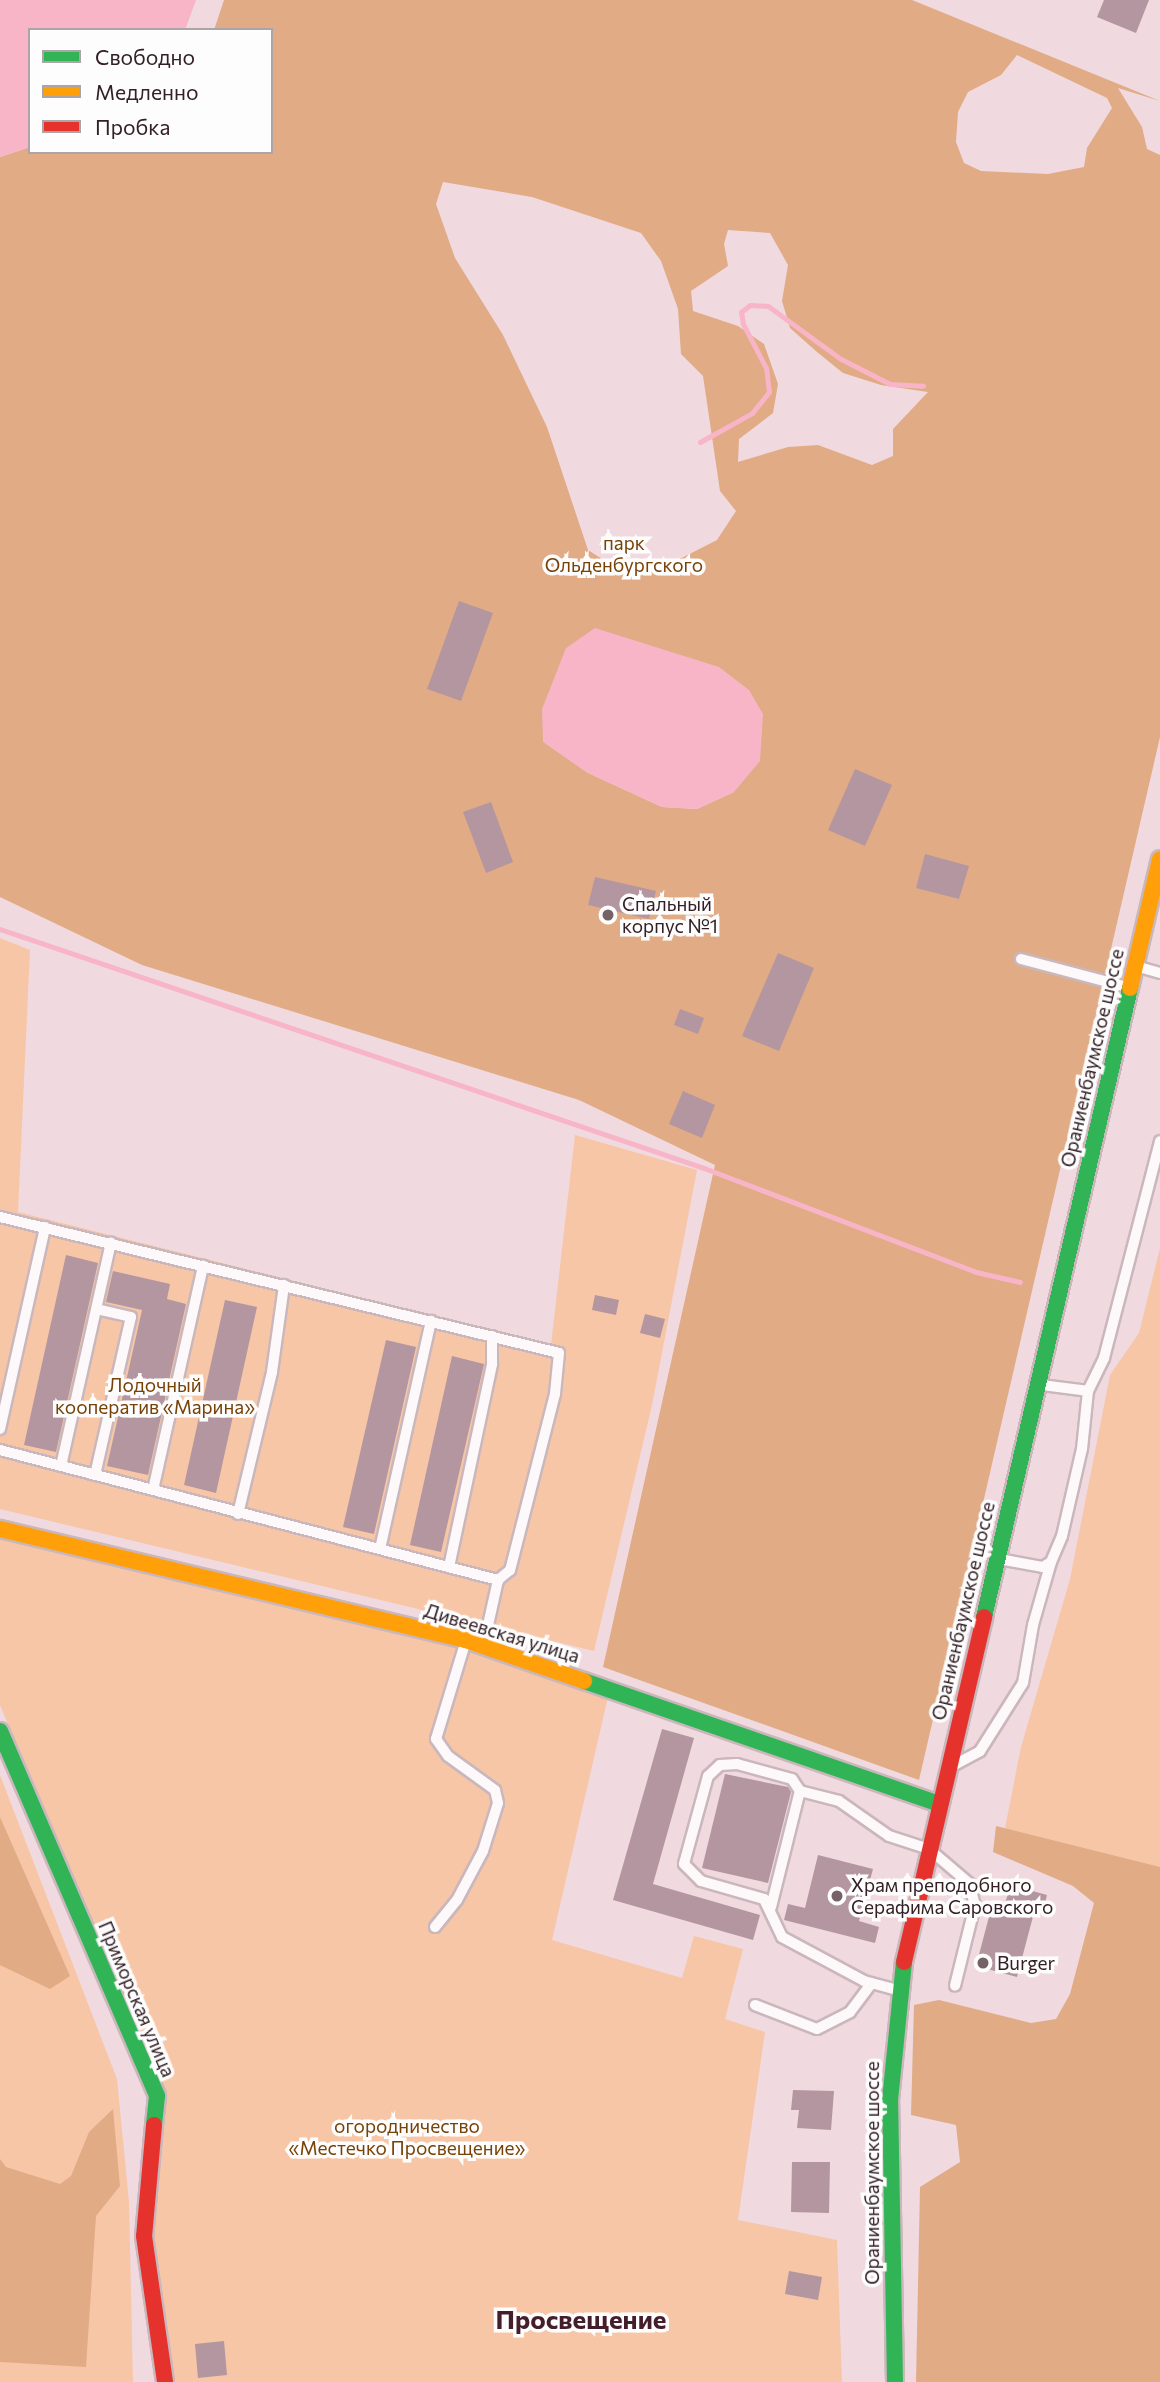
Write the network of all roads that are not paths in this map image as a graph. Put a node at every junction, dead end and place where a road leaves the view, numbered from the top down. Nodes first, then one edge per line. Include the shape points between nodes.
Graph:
1 (1160, 859) edge
2 (1021, 959) dead end
3 (1135, 966) junction
4 (1160, 974) edge
5 (1130, 988) junction
6 (1160, 1141) edge
7 (0, 1217) edge
8 (45, 1227) junction
9 (111, 1243) junction
10 (203, 1266) junction
11 (284, 1285) junction
12 (96, 1309) junction
13 (431, 1321) junction
14 (492, 1336) junction
15 (1038, 1384) junction
16 (1088, 1391) junction
17 (0, 1429) edge
18 (0, 1450) edge
19 (61, 1466) junction
20 (95, 1475) junction
21 (153, 1490) junction
22 (238, 1514) junction
23 (0, 1529) edge
24 (380, 1549) junction
25 (997, 1558) junction
26 (1051, 1562) junction
27 (449, 1567) junction
28 (498, 1580) junction
29 (466, 1640) junction
30 (483, 1646) junction
31 (0, 1731) edge
32 (947, 1769) junction
33 (800, 1791) junction
34 (939, 1804) junction
35 (929, 1849) junction
36 (771, 1907) junction
37 (435, 1927) dead end
38 (872, 1983) junction
39 (955, 1986) dead end
40 (900, 1990) junction
41 (755, 2005) dead end
42 (165, 2382) edge
43 (895, 2382) edge

1 - 3 street, Ораниенбаумское шоссе
2 - 5 lane
3 - 4 lane
3 - 5 street, Ораниенбаумское шоссе
5 - 15 street, Ораниенбаумское шоссе
6 - 16 lane via 1104,1358
7 - 8 lane
8 - 9 lane
8 - 17 lane
9 - 10 lane
9 - 12 lane
10 - 11 lane
10 - 21 lane
11 - 13 lane
11 - 22 lane via 272,1372
12 - 19 lane
12 - 20 lane via 131,1317
13 - 14 lane
13 - 24 lane
14 - 27 lane via 492,1364
14 - 28 lane via 559,1353 555,1394 510,1570
15 - 16 lane
15 - 25 street, Ораниенбаумское шоссе
16 - 26 lane via 1082,1449
18 - 19 lane
19 - 20 lane
20 - 21 lane
21 - 22 lane
22 - 24 lane
23 - 29 street, Дивеевская улица
24 - 27 lane
25 - 26 lane via 1031,1567
25 - 32 street, Ораниенбаумское шоссе
26 - 32 lane via 1032,1625 1023,1683 1012,1706 981,1751
27 - 28 lane
28 - 30 lane
29 - 30 street, Дивеевская улица
29 - 37 lane via 436,1740 448,1756 495,1790 498,1803 483,1851 457,1900
30 - 34 street, Дивеевская улица
31 - 42 street, Приморская улица via 157,2096 144,2236
32 - 34 street, Ораниенбаумское шоссе
33 - 35 lane via 839,1801 889,1836
33 - 36 lane
33 - 36 lane via 792,1779 737,1764 720,1765 708,1776 684,1864 701,1881 764,1899
34 - 35 street, Ораниенбаумское шоссе
35 - 39 lane via 969,1883 975,1905
35 - 40 street, Ораниенбаумское шоссе
36 - 38 lane via 782,1937
38 - 40 lane
38 - 41 lane via 850,2012 817,2029
40 - 43 street, Ораниенбаумское шоссе via 890,2100

